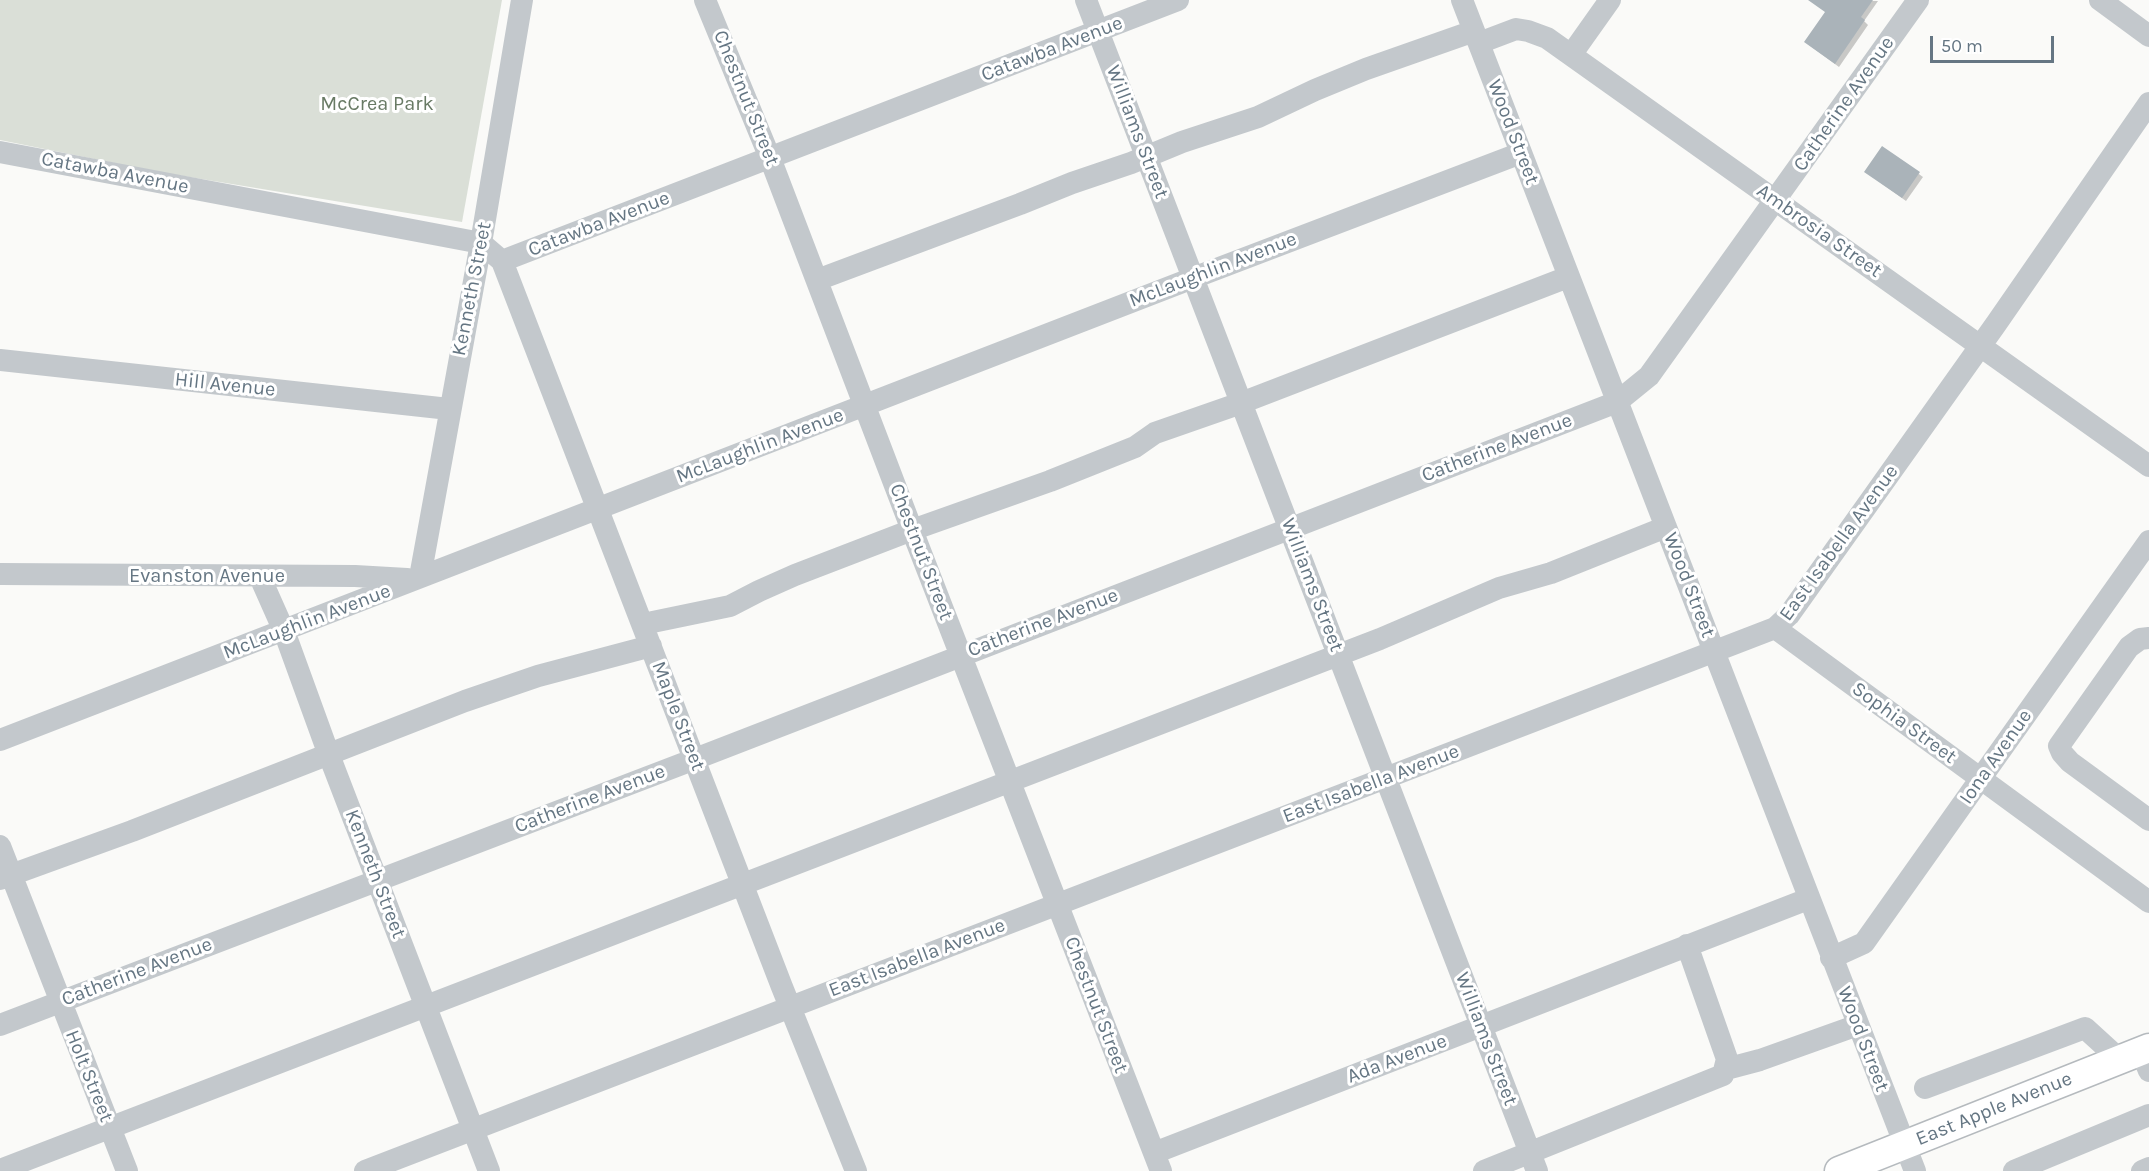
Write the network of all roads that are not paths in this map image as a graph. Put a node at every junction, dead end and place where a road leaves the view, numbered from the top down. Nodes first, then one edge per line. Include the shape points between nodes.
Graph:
1 (522, 0) edge
2 (705, 0) edge
3 (1086, 0) edge
4 (1178, 0) edge
5 (1462, 0) edge
6 (1610, 0) edge
7 (1918, 0) edge
8 (2100, 0) edge
9 (1098, 32) junction
10 (2149, 36) edge
11 (1476, 37) junction
12 (1571, 55) junction
13 (2149, 103) edge
14 (0, 152) edge
15 (1521, 153) junction
16 (1146, 157) junction
17 (770, 158) junction
18 (1775, 201) junction
19 (481, 243) junction
20 (502, 261) junction
21 (1568, 277) junction
22 (1193, 278) junction
23 (817, 280) junction
24 (1980, 345) junction
25 (0, 360) edge
26 (1617, 402) junction
27 (1241, 403) junction
28 (865, 405) junction
29 (449, 410) junction
30 (2149, 466) edge
31 (598, 508) junction
32 (1666, 527) junction
33 (1289, 528) junction
34 (912, 530) junction
35 (2149, 541) edge
36 (0, 574) edge
37 (260, 577) junction
38 (417, 579) junction
39 (643, 624) junction
40 (1774, 628) junction
41 (284, 631) junction
42 (2149, 638) edge
43 (651, 646) junction
44 (1714, 651) junction
45 (1339, 654) junction
46 (961, 655) junction
47 (0, 740) edge
48 (329, 755) junction
49 (695, 759) junction
50 (1384, 778) junction
51 (1980, 779) junction
52 (1009, 781) junction
53 (2146, 814) edge
54 (0, 846) edge
55 (6, 876) edge
56 (377, 880) junction
57 (742, 883) junction
58 (1808, 899) junction
59 (2149, 902) edge
60 (1057, 904) junction
61 (1687, 945) junction
62 (1831, 958) junction
63 (60, 1002) junction
64 (425, 1006) junction
65 (792, 1007) junction
66 (0, 1025) edge
67 (1858, 1025) junction
68 (1481, 1026) junction
69 (2139, 1057) edge
70 (1726, 1069) junction
71 (1926, 1088) dead end
72 (2149, 1115) edge
73 (110, 1128) junction
74 (473, 1129) junction
75 (1904, 1145) junction
76 (1157, 1162) edge
77 (1533, 1162) edge
78 (2149, 1168) edge
79 (0, 1170) edge
80 (127, 1171) edge
81 (365, 1171) edge
82 (489, 1171) edge
83 (856, 1171) edge
84 (1484, 1171) edge
85 (1839, 1171) edge
86 (1915, 1171) edge
87 (2014, 1171) edge
88 (2142, 1171) edge

1 - 19 street, Kenneth Street
2 - 17 street, Chestnut Street
3 - 9 street, Williams Street
4 - 9 street, Catawba Avenue
5 - 11 street, Wood Street
6 - 12 street
7 - 18 street, Catherine Avenue
8 - 10 street
9 - 16 street, Williams Street
9 - 17 street, Catawba Avenue
11 - 12 street, Ambrosia Street via 1516,29 1528,31 1547,38
11 - 15 street, Wood Street
11 - 16 street, Ambrosia Street via 1366,69 1258,117
12 - 18 street, Ambrosia Street
13 - 24 street, East Isabella Avenue
14 - 19 street, Catawba Avenue
15 - 21 street, Wood Street
15 - 22 street, McLaughlin Avenue
16 - 22 street, Williams Street
16 - 23 street, Ambrosia Street
17 - 20 street, Catawba Avenue
17 - 23 street, Chestnut Street
18 - 24 street, Ambrosia Street
18 - 26 street, Catherine Avenue via 1649,376
19 - 20 street, Catawba Avenue
19 - 29 street, Kenneth Street
20 - 31 street, Maple Street
21 - 26 street, Wood Street
21 - 27 street
22 - 27 street, Williams Street
22 - 28 street, McLaughlin Avenue
23 - 28 street, Chestnut Street
24 - 30 street, Ambrosia Street
24 - 40 street, East Isabella Avenue via 1789,615
25 - 29 street, Hill Avenue
26 - 32 street, Wood Street
26 - 33 street, Catherine Avenue
27 - 33 street, Williams Street
27 - 34 street via 1155,433 1135,447 1050,481
28 - 31 street, McLaughlin Avenue
28 - 34 street, Chestnut Street
29 - 38 street, Kenneth Street
31 - 38 street, McLaughlin Avenue
31 - 39 street, Maple Street
32 - 44 street, Wood Street
32 - 45 street via 1551,573 1498,588
33 - 45 street, Williams Street
33 - 46 street, Catherine Avenue
34 - 39 street via 730,606
34 - 46 street, Chestnut Street
35 - 51 street, Iona Avenue
36 - 37 street, Evanston Avenue
37 - 38 street, Evanston Avenue
37 - 41 street, Kenneth Street
38 - 41 street, McLaughlin Avenue
39 - 43 street, Maple Street
40 - 44 street, East Isabella Avenue
40 - 51 street, Sophia Street
41 - 47 street, McLaughlin Avenue
41 - 48 street, Kenneth Street
42 - 53 street via 2139,639 2128,647 2059,746 2070,762
43 - 48 street via 538,676
43 - 49 street, Maple Street
44 - 50 street, East Isabella Avenue
44 - 58 street, Wood Street
45 - 50 street, Williams Street
45 - 52 street
46 - 49 street, Catherine Avenue
46 - 52 street, Chestnut Street
48 - 55 street
48 - 56 street, Kenneth Street
49 - 56 street, Catherine Avenue
49 - 57 street, Maple Street
50 - 60 street, East Isabella Avenue
50 - 68 street, Williams Street
51 - 59 street, Sophia Street
51 - 62 street, Iona Avenue via 1863,943
52 - 57 street
52 - 60 street, Chestnut Street
54 - 55 street, Holt Street
55 - 63 street, Holt Street
56 - 63 street, Catherine Avenue
56 - 64 street, Kenneth Street
57 - 64 street
57 - 65 street, Maple Street
58 - 61 street, Ada Avenue
58 - 62 street, Wood Street
60 - 65 street, East Isabella Avenue
60 - 76 street, Chestnut Street
61 - 68 street, Ada Avenue
61 - 70 street via 1727,1059
62 - 67 street, Wood Street
63 - 66 street, Catherine Avenue
63 - 73 street, Holt Street
64 - 73 street
64 - 74 street, Kenneth Street
65 - 74 street, East Isabella Avenue
65 - 83 street, Maple Street
67 - 70 street
67 - 75 street, Wood Street
68 - 76 street, Ada Avenue
68 - 77 street, Williams Street
69 - 71 street via 2085,1028
69 - 75 main road, East Apple Avenue
70 - 77 street via 1723,1075
72 - 87 street
73 - 79 street
73 - 80 street, Holt Street
74 - 81 street, East Isabella Avenue
74 - 82 street, Kenneth Street
75 - 85 main road, East Apple Avenue
75 - 86 street, Wood Street
77 - 84 street
78 - 88 street

